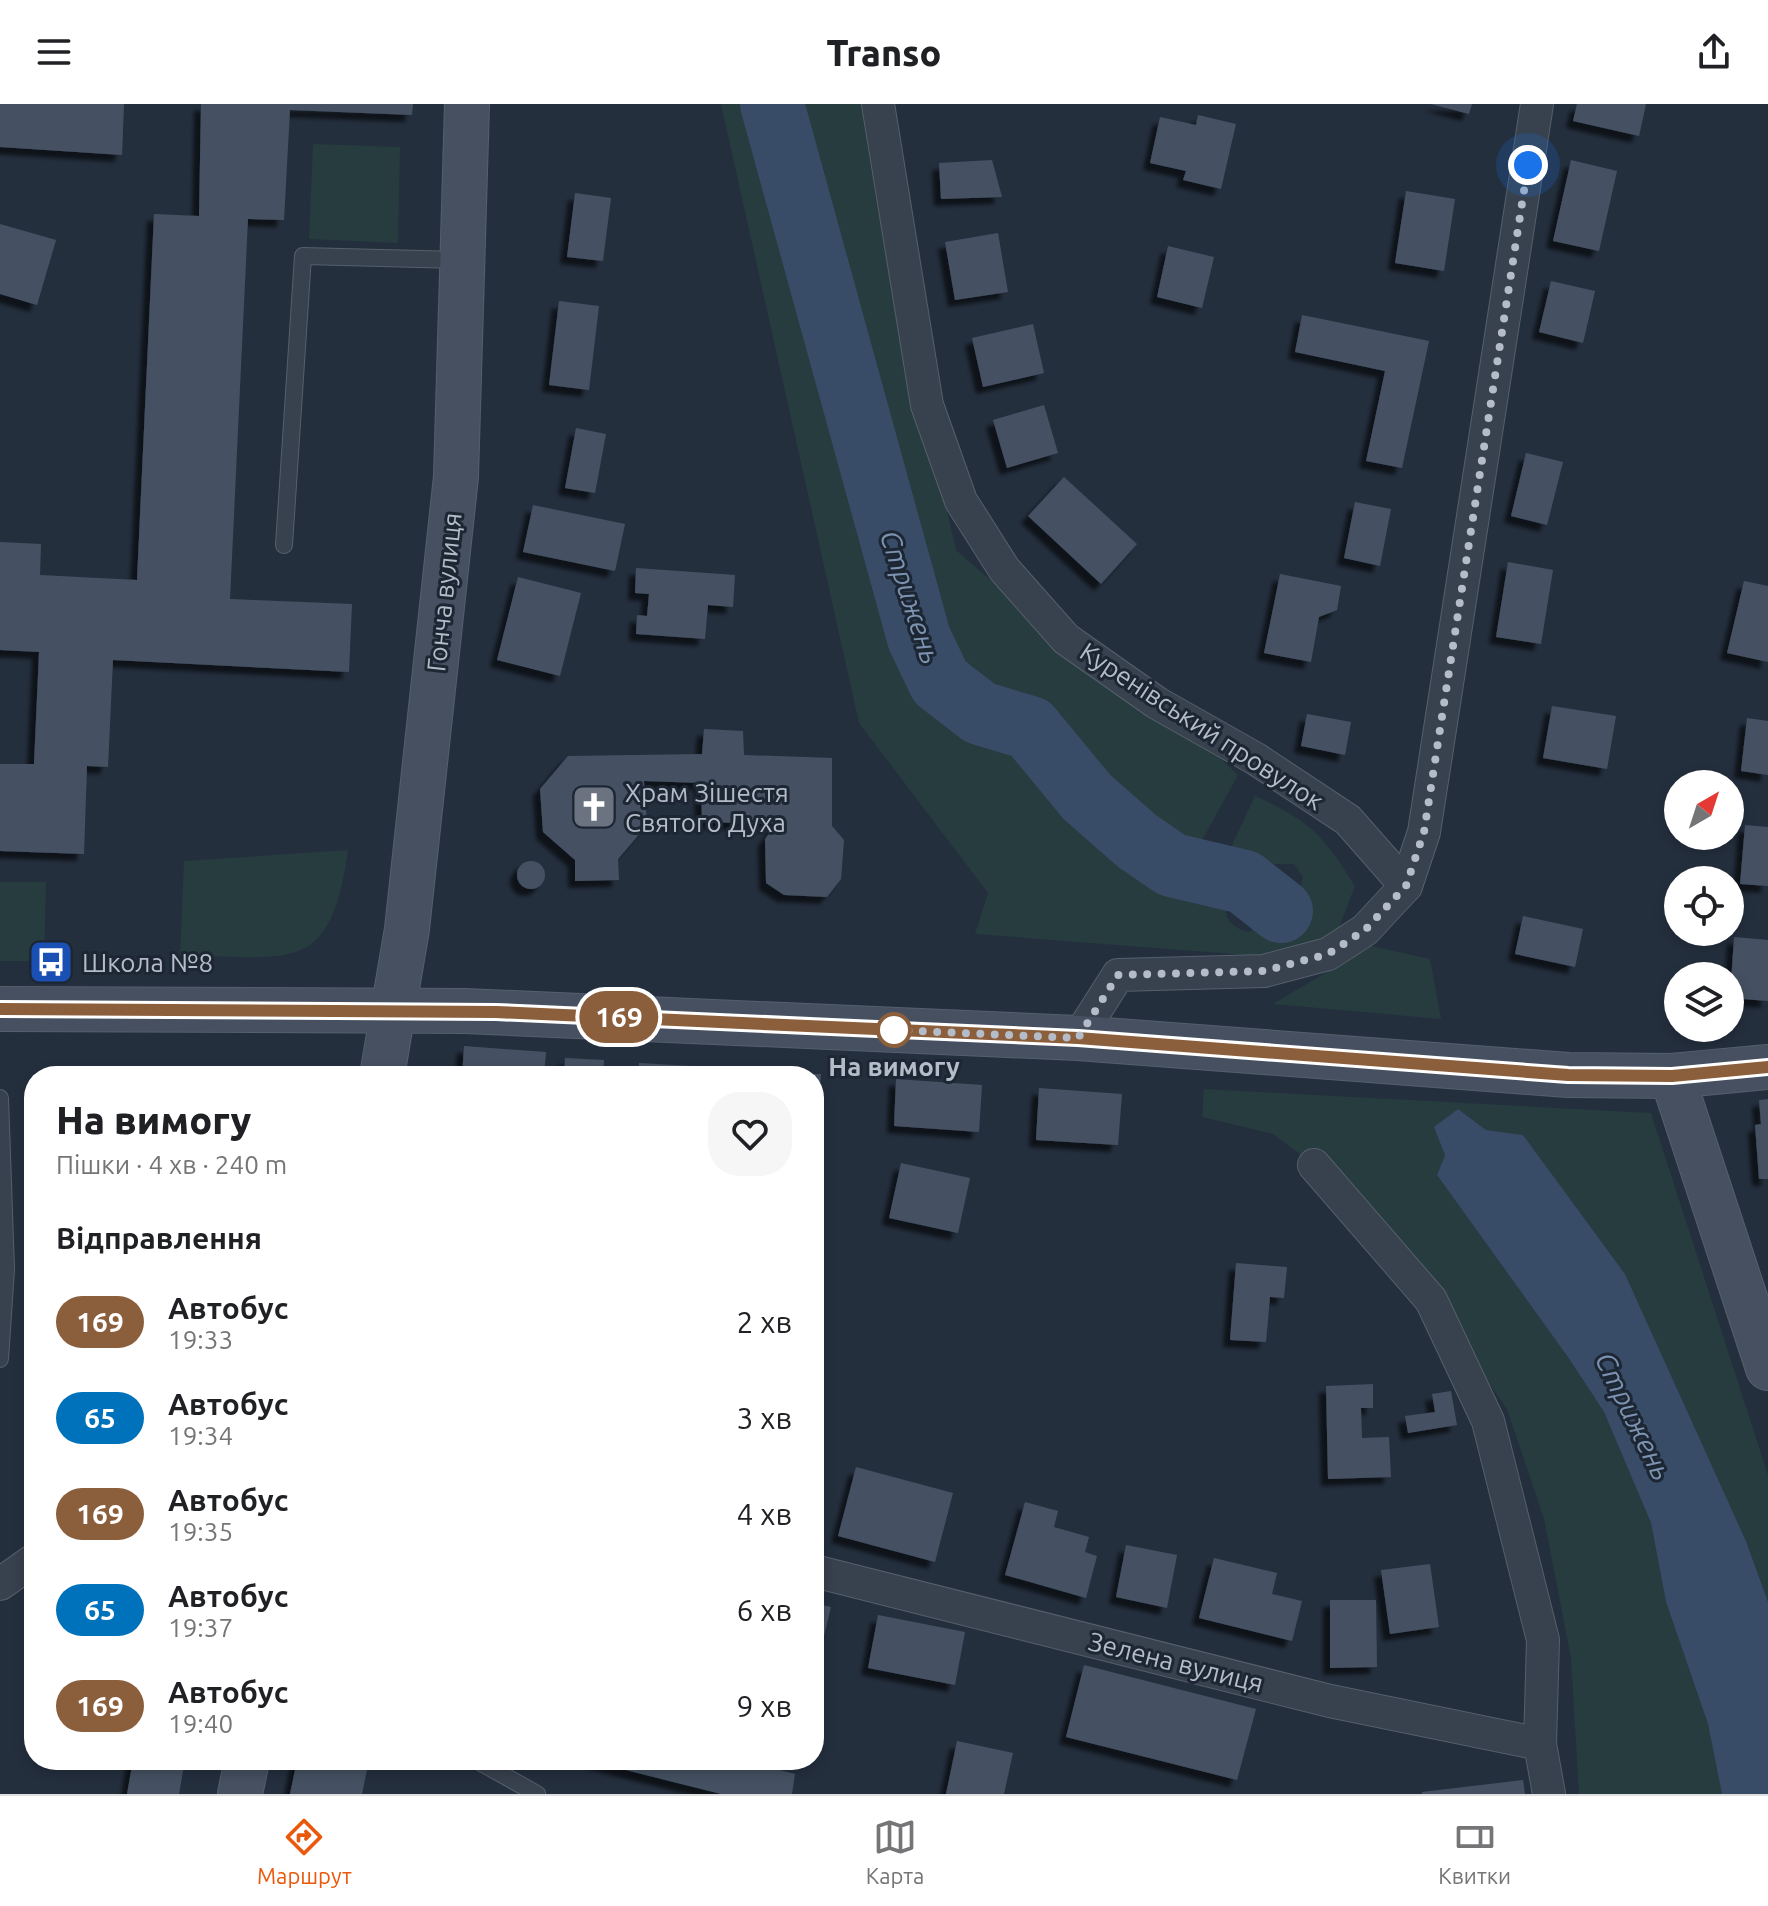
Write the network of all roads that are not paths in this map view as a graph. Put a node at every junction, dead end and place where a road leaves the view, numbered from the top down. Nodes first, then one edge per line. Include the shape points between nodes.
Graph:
1 (467, 104) edge
2 (878, 104) edge
3 (1537, 104) edge
4 (463, 260) junction
5 (284, 545) dead end
6 (1406, 886) junction
7 (0, 1009) edge
8 (393, 1011) junction
9 (1078, 1038) junction
10 (384, 1066) edge
11 (1768, 1067) edge
12 (1672, 1076) junction
13 (0, 1098) edge
14 (1314, 1165) dead end
15 (3, 1270) edge
16 (0, 1359) edge
17 (1768, 1368) edge
18 (24, 1567) edge
19 (824, 1574) edge
20 (0, 1584) edge
21 (1540, 1744) junction
22 (245, 1770) edge
23 (494, 1770) edge
24 (240, 1794) edge
25 (537, 1794) edge
26 (1549, 1794) edge

1 - 4 main road, Гонча вулиця
2 - 6 street, Куренівський провулок via 927,405 961,501 1004,569 1066,639 1157,703 1348,820
3 - 6 street via 1424,832
4 - 5 lane via 303,256
4 - 8 main road, Гонча вулиця via 456,477 407,929
6 - 9 street via 1365,930 1328,954 1264,971 1118,975
7 - 8 main road
8 - 9 main road
8 - 10 main road, Гонча вулиця
9 - 12 main road via 1568,1075
11 - 12 main road
12 - 17 main road
13 - 15 lane
14 - 21 street via 1431,1300 1488,1421 1543,1640
15 - 16 lane
18 - 20 street
19 - 21 street, Зелена вулиця via 1330,1701
21 - 26 street
22 - 24 main road
23 - 25 lane

